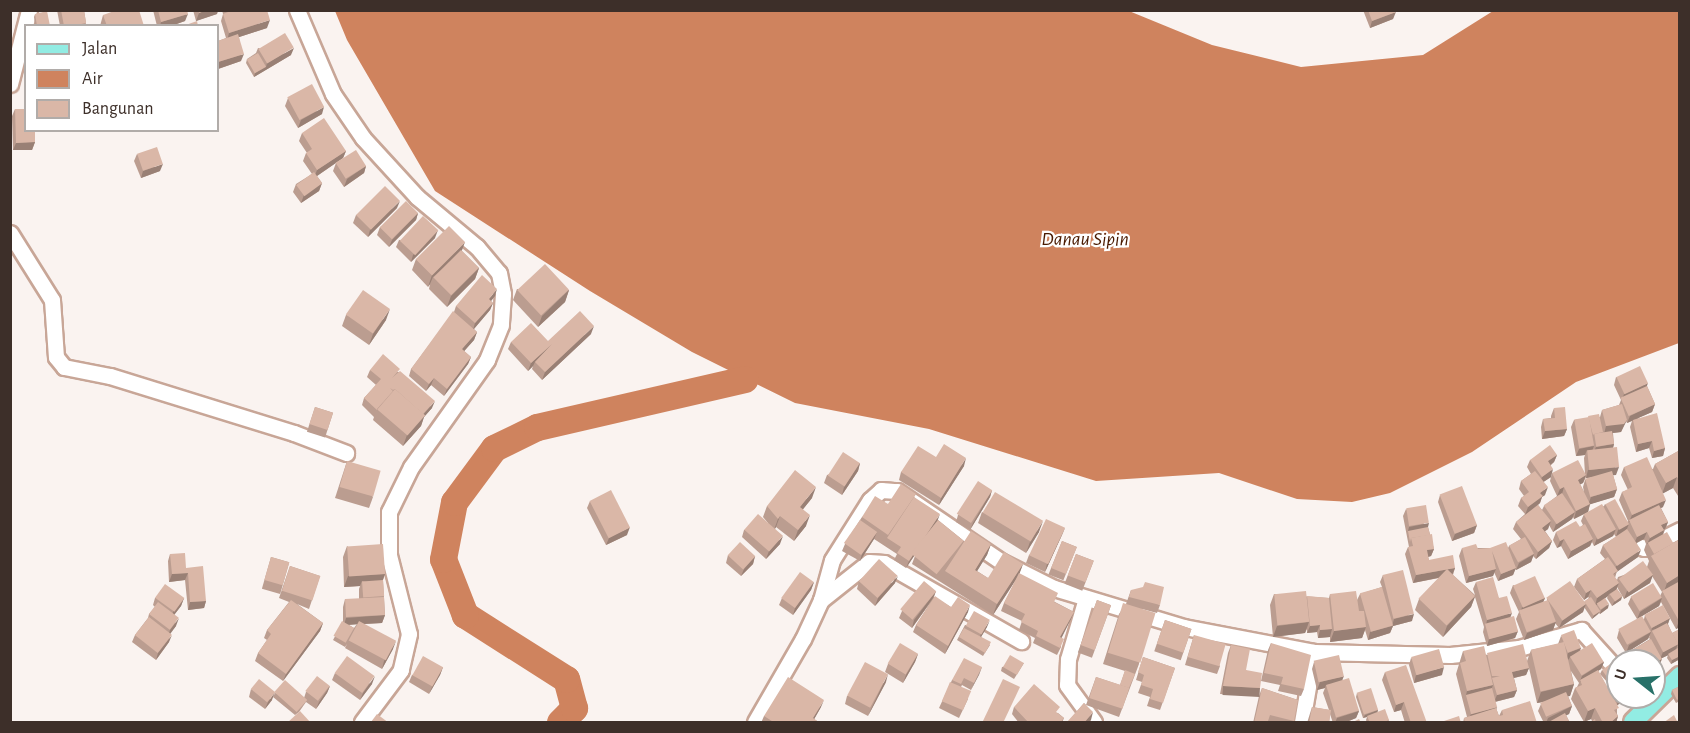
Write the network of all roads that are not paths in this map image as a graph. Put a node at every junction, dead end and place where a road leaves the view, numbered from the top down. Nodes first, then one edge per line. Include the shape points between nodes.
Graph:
1 (297, 10) edge
2 (24, 29) edge
3 (10, 84) edge
4 (10, 233) edge
5 (346, 453) dead end
6 (1620, 515) edge
7 (1680, 530) edge
8 (1086, 598) junction
9 (821, 600) junction
10 (1021, 641) dead end
11 (1314, 652) junction
12 (1606, 658) edge
13 (1680, 676) edge
14 (1666, 686) edge
15 (1641, 709) edge
16 (362, 723) edge
17 (755, 723) edge
18 (1094, 723) edge
19 (1302, 723) edge
20 (1633, 723) edge

1 - 16 street via 333,94 363,138 417,197 477,247 499,273 503,294 501,325 487,360 411,467 388,512 389,555 409,634 400,670
2 - 3 street
4 - 5 street via 52,300 56,357 64,367 110,376
6 - 7 street via 1636,547 1644,548
8 - 9 street via 1053,588 1002,562 891,490 881,490 870,500 832,560
8 - 11 street via 1184,627
8 - 18 street via 1068,659 1067,685
9 - 10 street via 869,562 884,563
9 - 17 street
11 - 12 street via 1476,654 1519,648 1581,630
11 - 19 street
13 - 14 main road
15 - 20 main road

